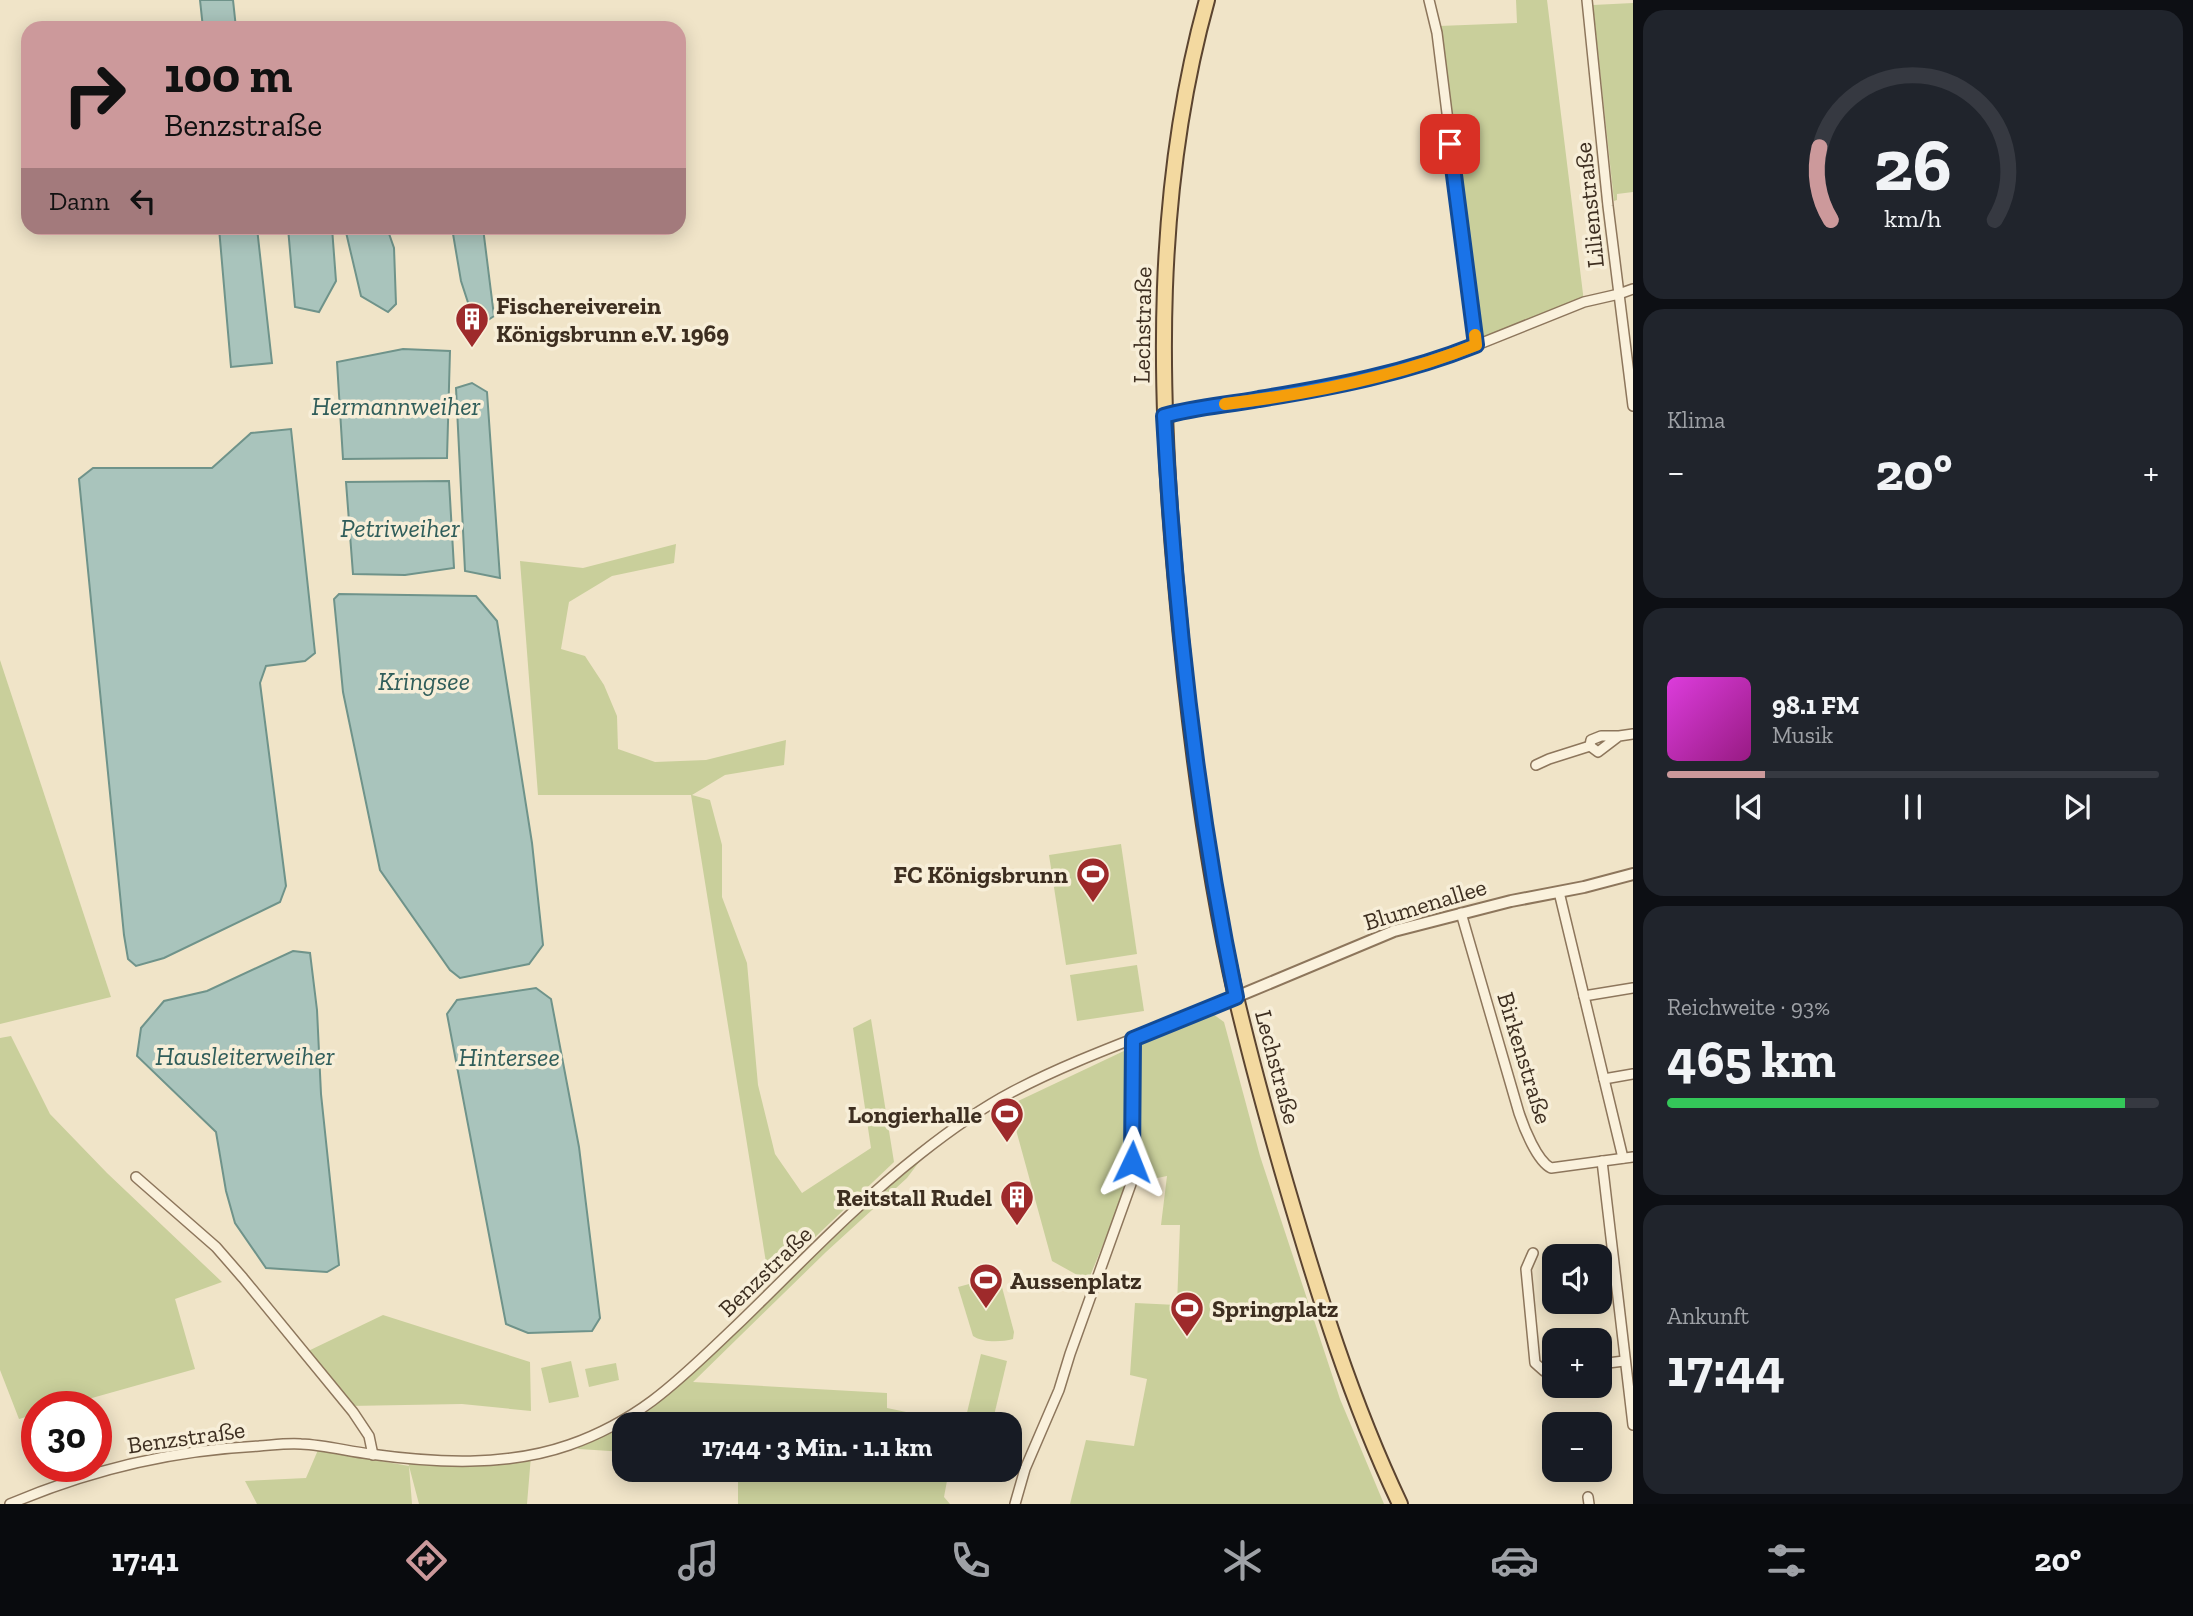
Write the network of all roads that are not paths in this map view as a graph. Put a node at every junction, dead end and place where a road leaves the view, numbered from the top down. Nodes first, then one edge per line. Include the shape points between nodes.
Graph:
1 (1207, 0) edge
2 (1429, 0) edge
3 (1587, 0) edge
4 (1633, 289) edge
5 (1619, 294) junction
6 (1476, 345) junction
7 (1633, 402) edge
8 (1164, 416) junction
9 (1633, 734) edge
10 (1536, 765) dead end
11 (1633, 874) edge
12 (1559, 892) junction
13 (1461, 913) junction
14 (1633, 988) edge
15 (1584, 996) junction
16 (1236, 997) junction
17 (1133, 1039) junction
18 (1633, 1074) edge
19 (1604, 1079) junction
20 (1628, 1158) edge
21 (1602, 1161) junction
22 (136, 1177) dead end
23 (1533, 1253) dead end
24 (1624, 1361) junction
25 (1612, 1362) edge
26 (1542, 1369) edge
27 (1633, 1425) edge
28 (373, 1455) junction
29 (10, 1504) edge
30 (1015, 1504) edge
31 (1400, 1504) edge

1 - 8 main road, Lechstraße via 1182,108 1167,211
2 - 6 street
3 - 5 street, Lilienstraße
4 - 5 street
5 - 6 street via 1584,302
5 - 7 street, Lilienstraße
6 - 8 street via 1379,377
8 - 16 main road, Lechstraße via 1189,722
9 - 10 street via 1596,737 1590,746
11 - 12 street, Blumenallee
12 - 13 street, Blumenallee
12 - 15 street
13 - 16 street, Blumenallee via 1394,931
13 - 21 street, Birkenstraße via 1519,1113 1544,1165
14 - 15 street
15 - 19 street
16 - 17 street, Benzstraße
16 - 31 main road, Lechstraße via 1338,1352
17 - 28 street, Benzstraße via 1010,1093 931,1146 894,1175 676,1383 631,1417 569,1445 531,1456 458,1461
17 - 30 street via 1131,1184
18 - 19 street
19 - 20 street
20 - 21 street, Birkenstraße
21 - 24 street
22 - 28 street via 216,1247 243,1278 353,1412 369,1436
23 - 26 street via 1526,1269 1535,1363
24 - 25 street
24 - 27 street
28 - 29 street, Benzstraße via 301,1444 203,1450 116,1467

